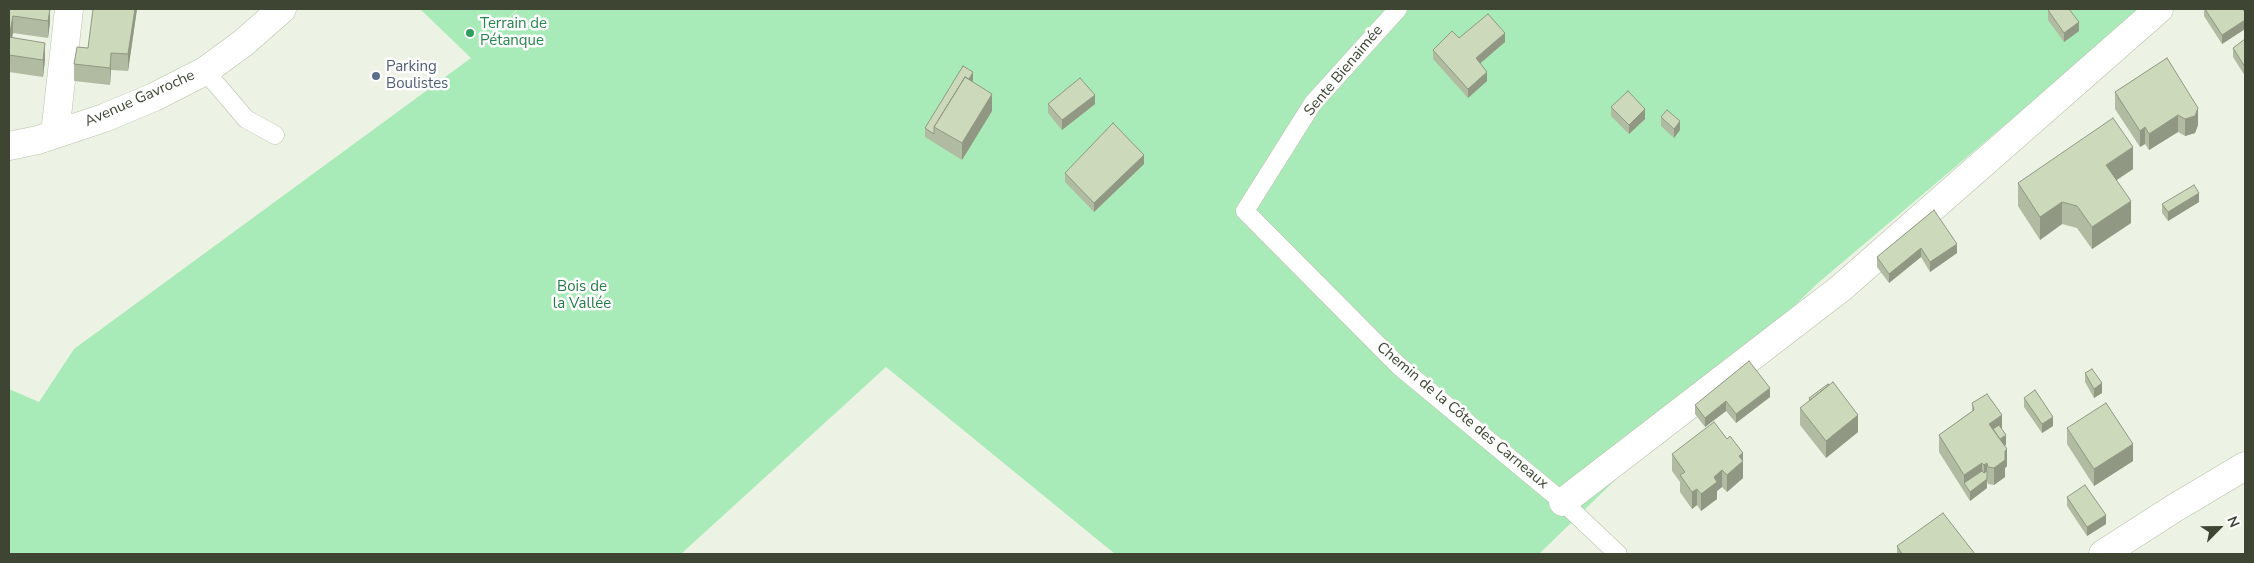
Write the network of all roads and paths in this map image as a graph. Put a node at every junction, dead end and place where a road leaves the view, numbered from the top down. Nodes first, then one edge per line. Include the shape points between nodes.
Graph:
1 (70, 9) edge
2 (282, 9) edge
3 (1398, 9) edge
4 (2159, 9) edge
5 (205, 71) junction
6 (55, 134) junction
7 (275, 135) dead end
8 (9, 146) edge
9 (1245, 211) joint
10 (2245, 466) edge
11 (1563, 502) junction
12 (1618, 554) edge
13 (2103, 554) edge

1 - 6 street
2 - 5 street, Avenue Gavroche
3 - 9 lane, Sente Bienaimée via 1313,103
4 - 11 street via 1841,288
5 - 6 street, Avenue Gavroche via 154,97
5 - 7 lane via 246,119
6 - 8 street, Avenue Gavroche
9 - 11 lane, Chemin de la Côte des Carneaux via 1399,366
10 - 13 street
11 - 12 lane, Chemin de la Côte des Carneaux

